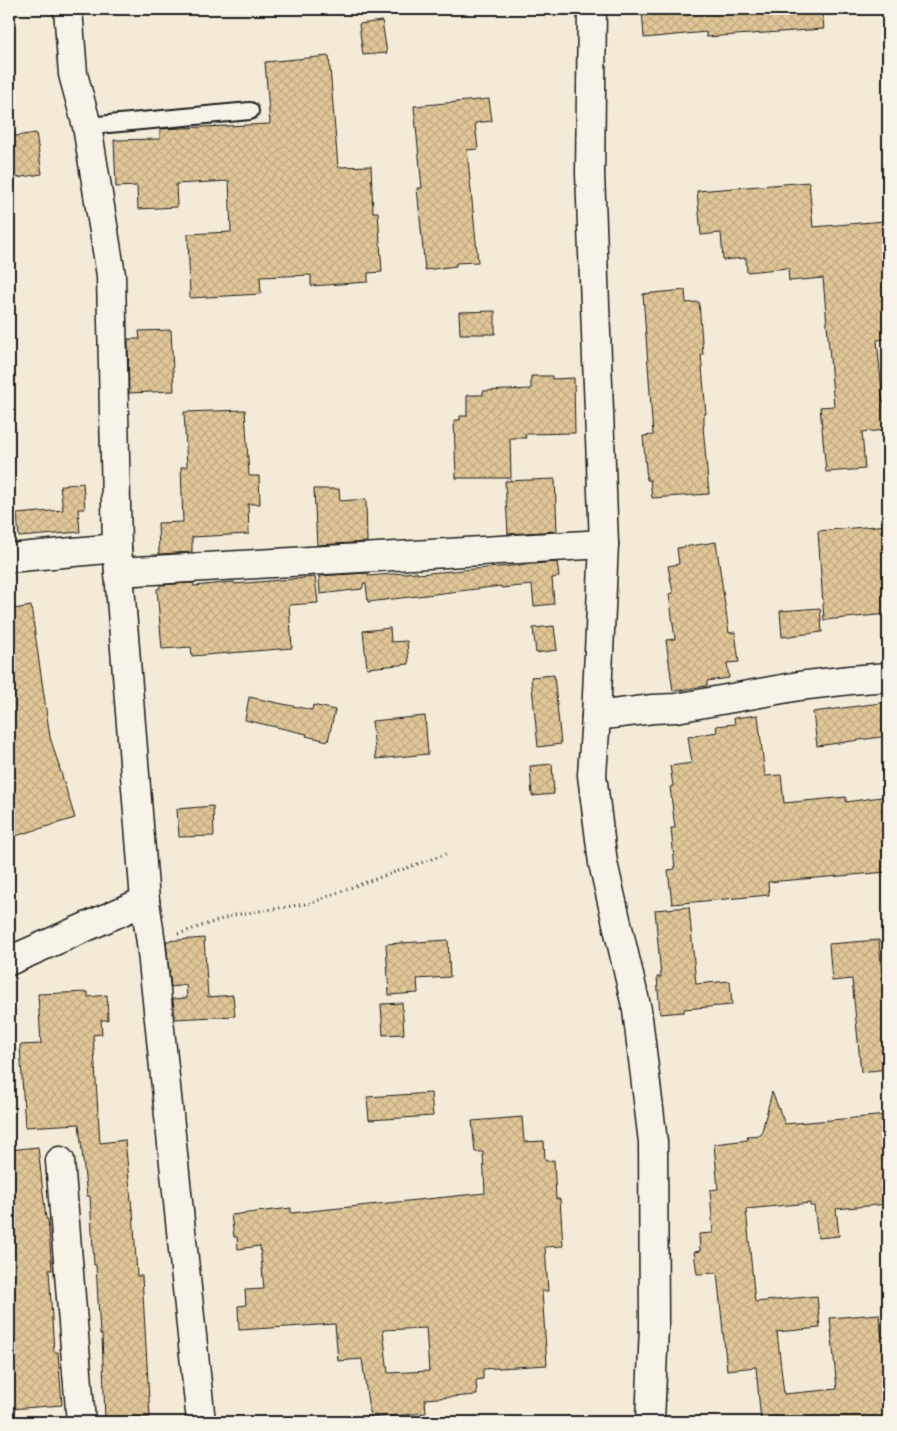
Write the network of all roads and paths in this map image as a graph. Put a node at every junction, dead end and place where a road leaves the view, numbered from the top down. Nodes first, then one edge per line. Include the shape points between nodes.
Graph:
1 (68, 9) edge
2 (592, 9) edge
3 (250, 111) dead end
4 (87, 126) junction
5 (604, 544) junction
6 (9, 558) edge
7 (118, 560) junction
8 (888, 677) edge
9 (596, 716) junction
10 (446, 854) dead end
11 (145, 901) junction
12 (151, 943) junction
13 (9, 961) edge
14 (60, 1161) dead end
15 (81, 1422) edge
16 (201, 1422) edge
17 (650, 1422) edge

1 - 4 street via 73,74
2 - 5 street via 590,173
3 - 4 lane
4 - 7 street via 111,276
5 - 7 street
5 - 9 street
6 - 7 street
7 - 11 street
8 - 9 street via 799,686 676,708
9 - 17 street via 592,775 603,863 637,1010 653,1142 654,1326
10 - 12 path via 312,903 234,915
11 - 12 street
11 - 13 street
12 - 16 street
14 - 15 street

